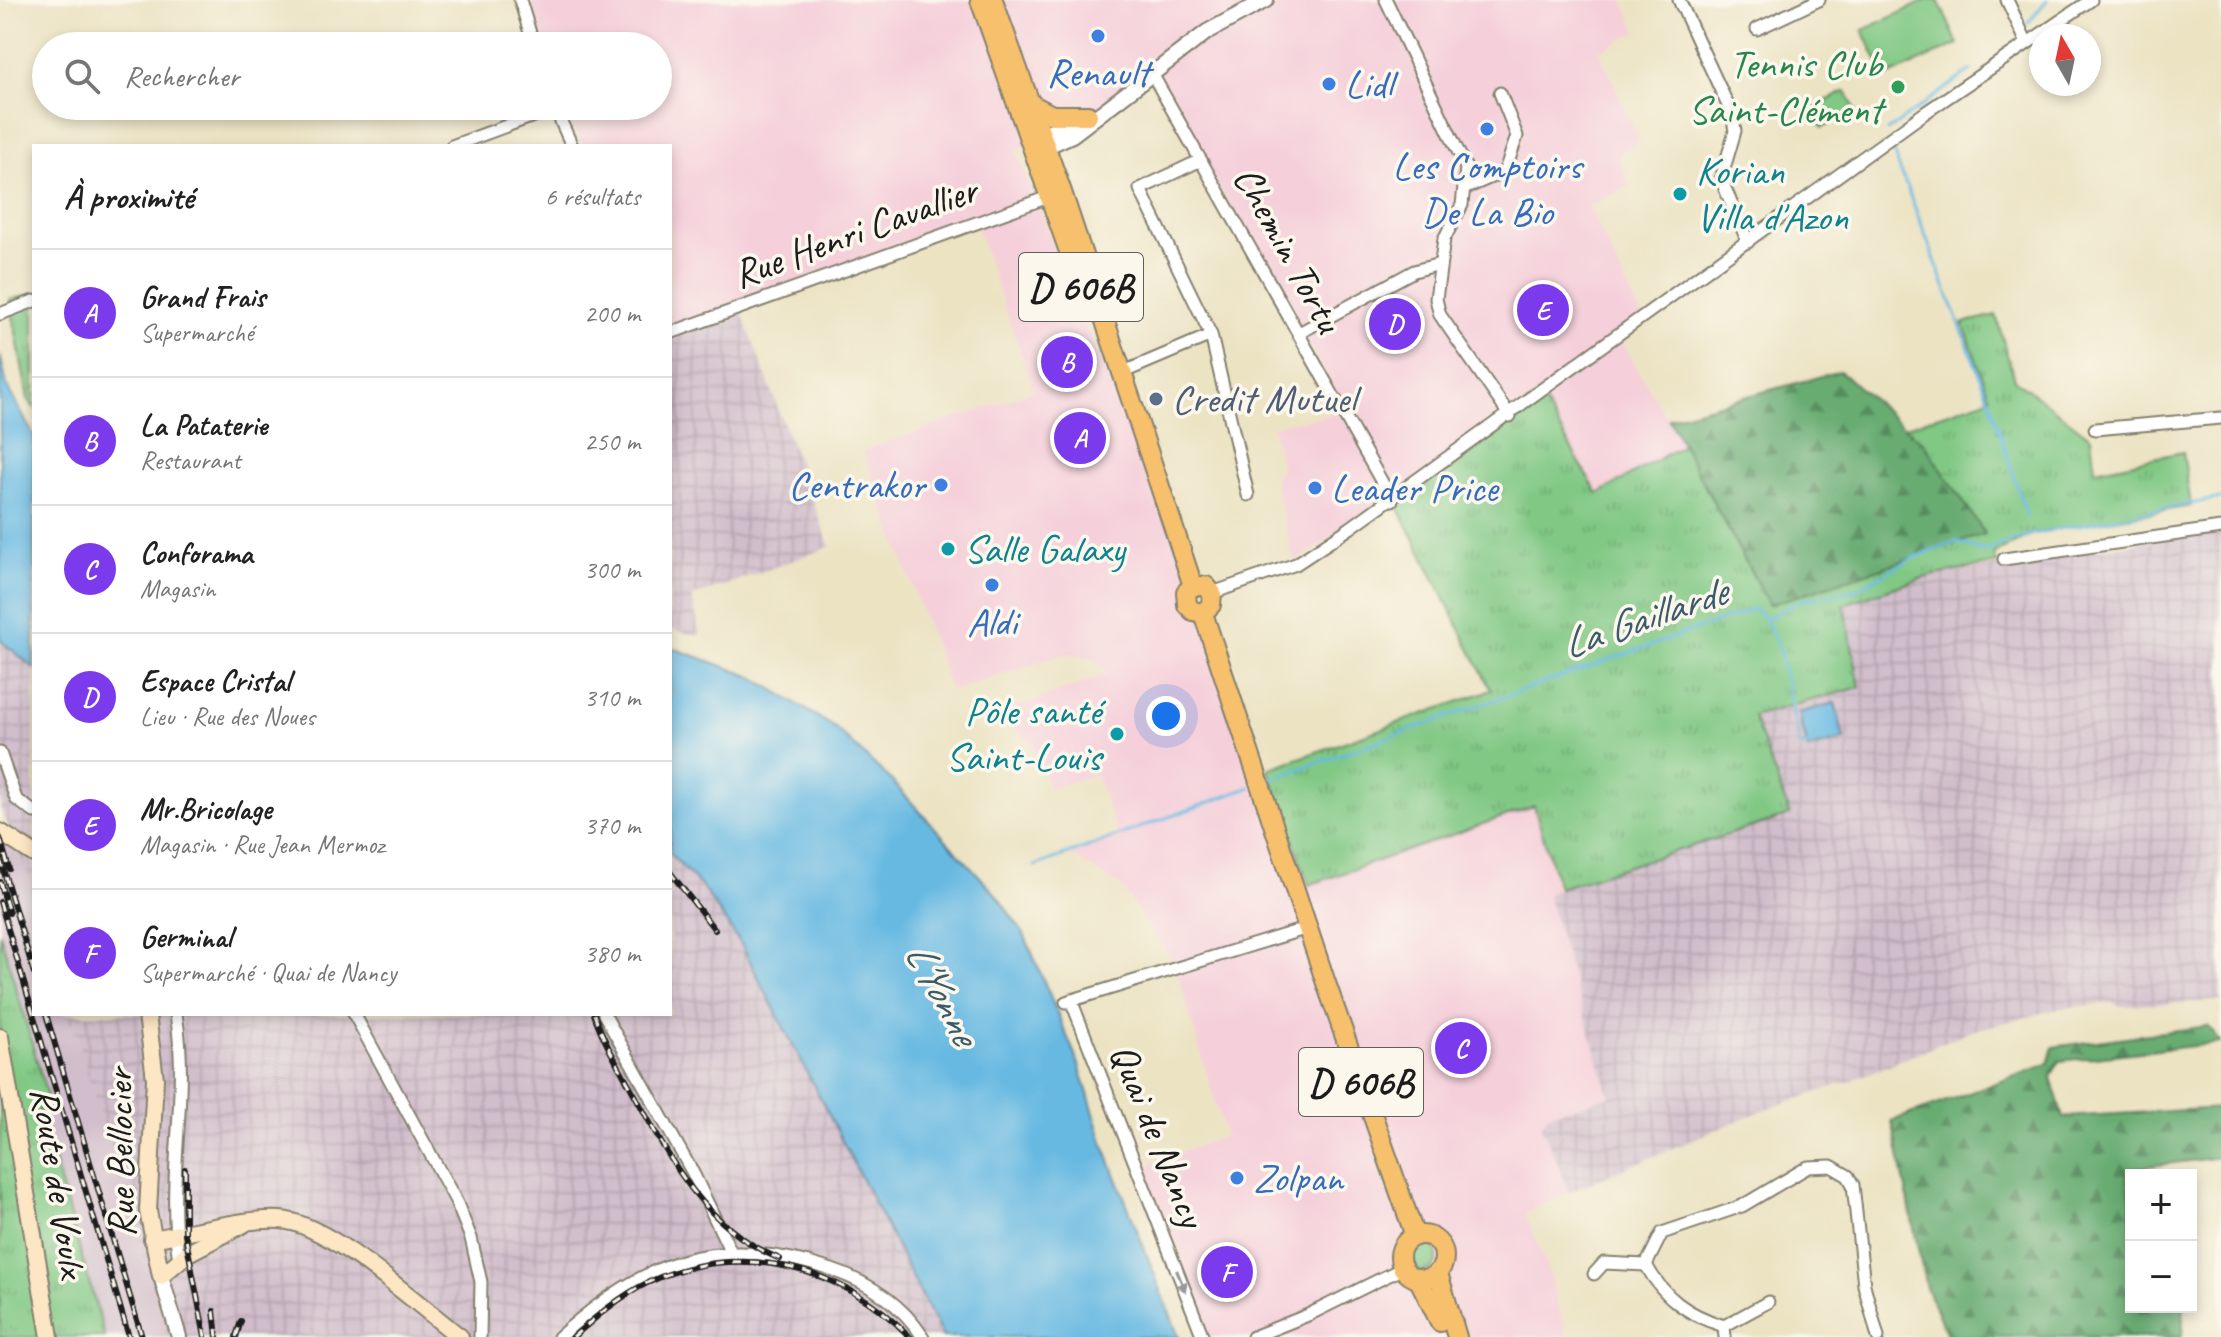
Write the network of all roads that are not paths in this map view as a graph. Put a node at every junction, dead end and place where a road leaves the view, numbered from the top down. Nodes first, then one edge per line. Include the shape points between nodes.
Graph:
1 (520, 0) edge
2 (980, 0) edge
3 (993, 0) edge
4 (1266, 0) edge
5 (1386, 0) edge
6 (1679, 0) edge
7 (1819, 0) edge
8 (2007, 0) edge
9 (2091, 0) edge
10 (1803, 3) edge
11 (1757, 29) dead end
12 (530, 32) edge
13 (2026, 41) junction
14 (1151, 72) junction
15 (1500, 93) dead end
16 (1031, 104) junction
17 (1097, 112) junction
18 (520, 120) edge
19 (560, 120) edge
20 (457, 144) edge
21 (571, 144) edge
22 (1037, 144) junction
23 (1201, 160) junction
24 (1466, 188) junction
25 (1055, 195) junction
26 (1748, 242) junction
27 (1440, 264) junction
28 (32, 302) edge
29 (0, 314) edge
30 (672, 332) edge
31 (1299, 333) junction
32 (1211, 335) junction
33 (1120, 377) junction
34 (1510, 416) junction
35 (2221, 418) edge
36 (2095, 429) dead end
37 (1248, 495) dead end
38 (1392, 500) junction
39 (2221, 528) edge
40 (2004, 559) dead end
41 (1193, 586) junction
42 (1212, 593) junction
43 (1203, 613) junction
44 (0, 753) edge
45 (32, 811) edge
46 (0, 832) edge
47 (29, 851) edge
48 (1308, 928) junction
49 (147, 1016) edge
50 (176, 1016) edge
51 (355, 1016) edge
52 (605, 1016) edge
53 (0, 1037) edge
54 (244, 1224) junction
55 (175, 1235) junction
56 (1415, 1236) junction
57 (152, 1239) junction
58 (731, 1252) junction
59 (179, 1260) junction
60 (1646, 1265) junction
61 (1410, 1273) junction
62 (1438, 1273) junction
63 (1594, 1274) dead end
64 (161, 1276) junction
65 (1768, 1302) dead end
66 (1725, 1331) edge
67 (50, 1337) edge
68 (179, 1337) edge
69 (460, 1337) edge
70 (480, 1337) edge
71 (559, 1337) edge
72 (923, 1337) edge
73 (1203, 1337) edge
74 (1253, 1337) edge
75 (1446, 1337) edge
76 (1457, 1337) edge
77 (1878, 1337) edge

1 - 12 street
2 - 22 main road, D 606B
3 - 16 main road, D 606B
4 - 14 street via 1207,32
5 - 24 street via 1466,168
6 - 26 street via 1732,114 1735,131 1721,179
7 - 10 street
8 - 13 street
9 - 13 street
10 - 11 street
13 - 26 street
14 - 17 street
14 - 23 street, Chemin Tortu
15 - 24 street via 1517,136 1505,171
16 - 17 main road via 1052,115
16 - 22 main road, D 606B
17 - 22 street via 1072,135
18 - 20 street
19 - 21 street
22 - 25 main road, D 606B
23 - 31 street, Chemin Tortu
23 - 32 street via 1140,189
24 - 27 street via 1444,239
25 - 30 street, Rue Henri Cavallier
25 - 33 main road, D 606B
26 - 34 street
27 - 31 street via 1414,271
27 - 34 street via 1440,315
28 - 29 street
31 - 38 street, Chemin Tortu
32 - 33 street
32 - 37 street
33 - 41 main road, D 606B
34 - 38 street
35 - 36 street
38 - 42 street via 1296,564
39 - 40 street
41 - 42 main road
41 - 43 main road via 1186,592 1187,605
42 - 43 main road via 1211,605
43 - 48 main road, D 606B
44 - 45 street via 16,799
46 - 47 main road
48 - 56 main road, D 606B
48 -> 73 street, Quai de Nancy via 1068,1001
49 - 57 main road, Rue Bellocier via 155,1079 148,1211
50 - 55 street via 182,1051
51 - 70 street via 471,1238 481,1282
52 - 58 street
53 - 67 main road, Route de Voulx
54 - 55 main road
54 - 59 main road
54 - 69 main road via 279,1220 318,1231
55 - 57 main road
55 - 59 street
56 - 61 main road via 1400,1252
56 - 62 main road via 1431,1237 1443,1249
57 - 64 main road, Rue Bellocier
58 - 71 street via 693,1258 640,1277 603,1299
58 - 72 street via 798,1260 839,1273 889,1297
59 - 64 main road
60 - 63 street via 1604,1263
60 - 66 street via 1668,1298
60 - 77 street via 1657,1238 1669,1230 1742,1206 1808,1167 1831,1166 1853,1185 1864,1285
61 - 62 main road
61 - 74 street
61 - 75 main road via 1436,1309
62 - 76 main road
64 - 68 street, Rue Bellocier
65 - 66 street

